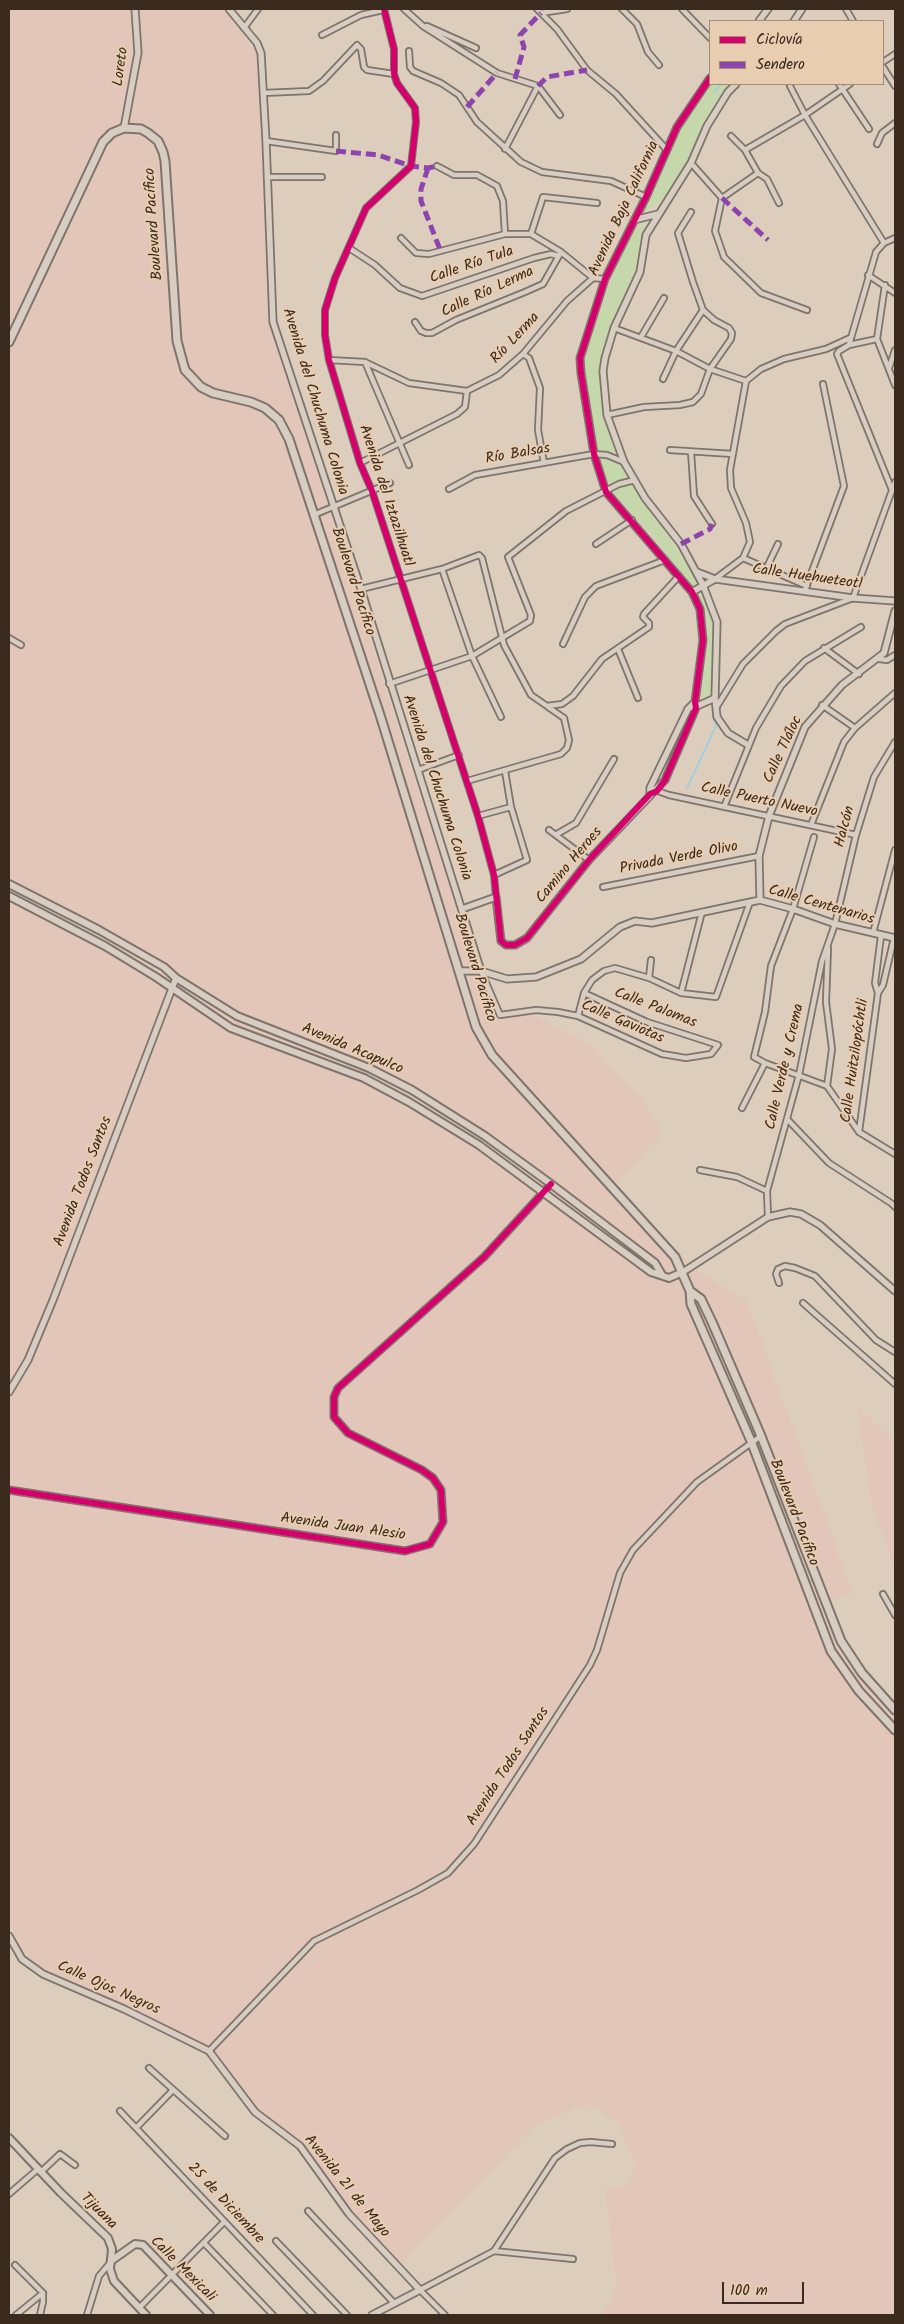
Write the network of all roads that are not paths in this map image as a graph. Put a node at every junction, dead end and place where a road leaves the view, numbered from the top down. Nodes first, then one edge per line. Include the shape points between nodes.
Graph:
1 (134, 9) edge
2 (230, 9) edge
3 (258, 9) edge
4 (404, 9) edge
5 (537, 9) edge
6 (566, 9) edge
7 (622, 9) edge
8 (682, 9) edge
9 (768, 9) edge
10 (802, 9) edge
11 (846, 9) edge
12 (384, 10) edge
13 (541, 13) junction
14 (760, 20) edge
15 (795, 20) edge
16 (852, 20) edge
17 (423, 26) junction
18 (244, 28) junction
19 (322, 35) dead end
20 (709, 37) edge
21 (476, 48) dead end
22 (409, 51) dead end
23 (895, 54) edge
24 (884, 61) edge
25 (659, 65) dead end
26 (884, 69) edge
27 (394, 74) junction
28 (709, 79) edge
29 (735, 85) edge
30 (538, 86) junction
31 (790, 86) dead end
32 (841, 86) edge
33 (895, 86) edge
34 (263, 93) junction
35 (560, 115) dead end
36 (805, 115) junction
37 (895, 123) edge
38 (124, 128) junction
39 (869, 129) dead end
40 (336, 135) dead end
41 (731, 136) dead end
42 (266, 141) junction
43 (877, 144) dead end
44 (505, 149) junction
45 (667, 150) junction
46 (745, 150) junction
47 (691, 163) junction
48 (437, 166) dead end
49 (758, 173) junction
50 (268, 177) junction
51 (322, 177) dead end
52 (646, 197) junction
53 (722, 198) junction
54 (597, 203) dead end
55 (779, 203) dead end
56 (691, 212) dead end
57 (658, 214) junction
58 (634, 220) junction
59 (505, 234) junction
60 (531, 234) junction
61 (401, 238) dead end
62 (895, 238) edge
63 (884, 243) junction
64 (349, 248) junction
65 (560, 254) junction
66 (868, 275) junction
67 (593, 278) junction
68 (604, 279) junction
69 (886, 286) junction
70 (895, 294) edge
71 (664, 298) dead end
72 (704, 310) junction
73 (807, 310) dead end
74 (415, 322) dead end
75 (614, 328) junction
76 (641, 337) junction
77 (850, 338) junction
78 (877, 339) junction
79 (9, 342) edge
80 (849, 345) junction
81 (895, 350) edge
82 (676, 351) junction
83 (523, 354) junction
84 (329, 360) junction
85 (365, 362) junction
86 (889, 368) junction
87 (710, 370) junction
88 (663, 379) dead end
89 (746, 381) junction
90 (823, 384) dead end
91 (895, 385) edge
92 (467, 392) junction
93 (607, 415) junction
94 (400, 444) junction
95 (670, 450) dead end
96 (691, 452) junction
97 (594, 454) junction
98 (733, 454) junction
99 (624, 462) junction
100 (360, 463) junction
101 (544, 463) junction
102 (409, 465) dead end
103 (634, 480) junction
104 (895, 482) edge
105 (390, 483) dead end
106 (449, 489) dead end
107 (894, 490) edge
108 (372, 491) junction
109 (606, 492) junction
110 (334, 507) junction
111 (316, 514) junction
112 (632, 520) junction
113 (712, 524) dead end
114 (596, 544) dead end
115 (778, 544) dead end
116 (743, 558) junction
117 (665, 560) junction
118 (768, 567) junction
119 (442, 569) junction
120 (697, 572) junction
121 (679, 576) junction
122 (715, 579) junction
123 (399, 580) junction
124 (703, 585) junction
125 (806, 588) junction
126 (361, 589) junction
127 (692, 592) junction
128 (853, 598) junction
129 (895, 601) edge
130 (895, 611) edge
131 (861, 627) dead end
132 (503, 637) junction
133 (9, 638) edge
134 (563, 644) dead end
135 (21, 645) dead end
136 (824, 648) junction
137 (618, 649) junction
138 (895, 655) edge
139 (472, 656) junction
140 (879, 659) junction
141 (430, 669) junction
142 (859, 674) junction
143 (389, 684) junction
144 (895, 693) edge
145 (638, 698) dead end
146 (716, 698) junction
147 (695, 705) junction
148 (822, 705) junction
149 (547, 706) junction
150 (716, 708) junction
151 (501, 717) dead end
152 (855, 728) junction
153 (895, 742) edge
154 (748, 745) junction
155 (459, 755) junction
156 (614, 759) dead end
157 (418, 770) junction
158 (506, 771) junction
159 (467, 781) junction
160 (650, 791) junction
161 (657, 791) junction
162 (511, 807) junction
163 (724, 807) junction
164 (478, 816) junction
165 (768, 816) junction
166 (811, 825) junction
167 (549, 830) dead end
168 (557, 834) junction
169 (856, 836) junction
170 (814, 837) dead end
171 (895, 850) edge
172 (759, 856) junction
173 (589, 860) junction
174 (494, 875) junction
175 (9, 884) edge
176 (603, 887) dead end
177 (9, 896) edge
178 (496, 897) junction
179 (760, 900) junction
180 (750, 902) junction
181 (462, 909) junction
182 (793, 909) junction
183 (702, 912) junction
184 (836, 924) junction
185 (873, 933) junction
186 (881, 936) junction
187 (894, 938) edge
188 (829, 942) junction
189 (506, 945) joint
190 (651, 960) dead end
191 (460, 971) junction
192 (481, 971) junction
193 (176, 978) junction
194 (649, 978) junction
195 (172, 988) junction
196 (878, 992) junction
197 (584, 993) junction
198 (681, 993) junction
199 (578, 1016) junction
200 (718, 1045) joint
201 (765, 1063) junction
202 (800, 1075) junction
203 (827, 1086) junction
204 (742, 1108) dead end
205 (788, 1120) junction
206 (858, 1132) junction
207 (895, 1154) edge
208 (700, 1170) dead end
209 (550, 1184) junction
210 (544, 1191) junction
211 (767, 1191) junction
212 (895, 1208) edge
213 (768, 1217) junction
214 (683, 1272) junction
215 (662, 1275) junction
216 (779, 1283) dead end
217 (690, 1290) junction
218 (895, 1291) edge
219 (803, 1303) dead end
220 (895, 1352) edge
221 (895, 1384) edge
222 (9, 1392) edge
223 (761, 1436) junction
224 (751, 1442) junction
225 (9, 1490) edge
226 (883, 1594) dead end
227 (895, 1615) edge
228 (895, 1710) edge
229 (895, 1730) edge
230 (9, 1936) edge
231 (209, 2051) junction
232 (149, 2068) dead end
233 (173, 2090) junction
234 (120, 2111) dead end
235 (136, 2128) junction
236 (225, 2136) dead end
237 (9, 2138) edge
238 (612, 2144) dead end
239 (75, 2165) dead end
240 (39, 2171) junction
241 (9, 2194) edge
242 (308, 2211) dead end
243 (224, 2222) junction
244 (276, 2241) dead end
245 (204, 2244) junction
246 (494, 2251) junction
247 (572, 2259) dead end
248 (111, 2262) junction
249 (15, 2265) dead end
250 (171, 2274) junction
251 (420, 2290) junction
252 (42, 2293) junction
253 (394, 2303) junction
254 (139, 2308) junction
255 (16, 2315) edge
256 (40, 2315) edge
257 (87, 2315) edge
258 (146, 2315) edge
259 (210, 2315) edge
260 (272, 2315) edge
261 (313, 2315) edge
262 (347, 2315) edge
263 (375, 2315) edge
264 (445, 2315) edge

1 - 38 street, Loreto via 138,53
2 - 18 street, Avenida del Chuchuma Colonia
3 - 18 street
4 - 17 street
5 - 13 street
6 - 13 street
7 - 25 street via 637,24 648,52
8 - 20 street
9 - 14 street
10 - 15 street
11 - 16 street
12 - 19 street via 361,14
12 - 27 street via 394,49
13 - 45 street via 587,70 616,94
17 - 21 street
17 - 30 street via 496,73
18 - 34 street, Avenida del Chuchuma Colonia via 257,43 260,53
22 - 44 street via 413,71 459,95 477,122
23 - 24 street
26 - 33 street
27 - 34 street via 367,70 357,45 309,91
27 - 64 street, Avenida del Iztazilhuatl via 415,108 411,166 366,208
28 - 45 street, Avenida Baja California via 677,127
29 - 47 street, Avenida Baja California via 707,126
30 - 35 street
30 - 44 street
31 - 36 street
32 - 36 street
32 - 39 street
34 - 42 street, Avenida del Chuchuma Colonia
36 - 46 street
36 - 63 street
37 - 43 street via 882,133
38 - 79 main road via 103,142
38 - 111 main road, Boulevard Pacífico via 148,133 158,141 163,152 177,341 185,370 201,387 251,402 265,408 279,420
40 - 42 street via 336,151
41 - 46 street
42 - 50 street, Avenida del Chuchuma Colonia
44 - 52 street via 521,162 542,172 611,181
45 - 52 street, Avenida Baja California
46 - 49 street
47 - 53 street
47 - 57 street, Avenida Baja California
48 - 59 street via 454,175 477,175 497,186 503,201
49 - 53 street
49 - 55 street via 767,179
50 - 51 street
50 - 110 street, Avenida del Chuchuma Colonia via 273,322
52 - 58 street, Avenida Baja California
53 - 73 street via 714,231 724,257 761,293
54 - 60 street via 543,197
56 - 72 street via 678,234
57 - 58 street
57 - 75 street, Avenida Baja California via 646,235 640,272
58 - 68 street, Avenida Baja California
59 - 60 street
59 - 61 street via 429,254 416,253
60 - 65 street
62 - 63 street
63 - 66 street via 876,252
64 - 65 street, Calle Río Tula via 375,265 400,288 422,296 534,258
64 - 84 street, Avenida del Iztazilhuatl via 335,278 326,310
65 - 67 street
65 - 74 street, Calle Río Lerma via 543,284 432,333 421,331
66 - 69 street
66 - 77 street
67 - 68 street
67 - 83 street, Río Lerma via 566,301
68 - 97 street, Avenida Baja California via 580,358
69 - 70 street
69 - 78 street
71 - 76 street
72 - 82 street
72 - 87 street via 732,333
75 - 76 street
75 - 93 street, Avenida Baja California via 605,358
76 - 82 street
77 - 80 street
77 - 89 street via 826,349 784,359 761,369
78 - 80 street
78 - 86 street
80 - 107 street via 837,354
81 - 86 street
82 - 87 street
82 - 88 street
83 - 92 street, Río Lerma via 499,375
83 - 101 street via 528,358 540,388 538,430
84 - 85 street
84 - 100 street, Avenida del Iztazilhuatl
85 - 92 street via 410,383
85 - 94 street
86 - 91 street
87 - 89 street
87 - 93 street via 701,394 693,402
89 - 98 street
90 - 125 street via 844,486
92 - 94 street via 465,407 456,414
93 - 99 street, Avenida Baja California
94 - 100 street
94 - 102 street
95 - 96 street
96 - 98 street
96 - 113 street via 694,496
97 - 99 street
97 - 101 street, Río Balsas
97 - 109 street, Avenida Baja California
98 - 116 street via 731,488 746,523 750,542
99 - 103 street, Avenida Baja California
100 - 108 street, Avenida del Iztazilhuatl
101 - 106 street, Río Balsas via 475,475
103 - 109 street
103 - 120 street, Avenida Baja California via 681,544
104 - 107 street
105 - 108 street
107 - 128 street
108 - 110 street
108 - 123 street, Avenida del Iztazilhuatl
109 - 112 street, Avenida Baja California
109 - 132 street via 566,511 508,557 531,615 530,621
110 - 111 street
110 - 126 street, Avenida del Chuchuma Colonia
111 - 191 main road, Boulevard Pacífico
112 - 114 street
112 - 117 street, Avenida Baja California
115 - 118 street
116 - 118 street
116 - 122 street
117 - 121 street, Avenida Baja California
117 - 134 street via 596,586 585,597
118 - 125 street
119 - 123 street
119 - 132 street via 475,555 482,558
119 - 139 street
120 - 122 street, Calle Huehueteotl
120 - 124 street, Avenida Baja California
121 - 127 street, Avenida Baja California
121 - 137 street via 644,614 649,627
122 - 124 street
122 - 125 street, Calle Huehueteotl
123 - 126 street
123 - 141 street, Avenida del Iztazilhuatl
124 - 127 street
124 - 146 street, Avenida Baja California via 717,622
125 - 128 street, Calle Huehueteotl
126 - 143 street, Avenida del Chuchuma Colonia
127 - 147 street, Avenida Baja California via 702,620 703,640
128 - 129 street, Calle Huehueteotl
128 - 150 street via 785,624 776,631 744,664
130 - 140 street, Calle Tláloc via 887,648
131 - 136 street
132 - 139 street
132 - 149 street via 504,645 531,695
133 - 135 street
136 - 142 street
136 - 154 street via 805,661 781,686
137 - 145 street
137 - 149 street via 602,659 573,696 562,704
138 - 140 street via 887,660
139 - 141 street
139 - 151 street
140 - 142 street, Calle Tláloc
141 - 143 street
141 - 155 street, Avenida del Iztazilhuatl
142 - 148 street, Calle Tláloc
143 - 157 street, Avenida del Chuchuma Colonia
144 - 152 street
146 - 147 street
146 - 150 street, Avenida Baja California
147 - 160 street via 688,709
147 - 161 street, Avenida Baja California via 665,780
148 - 152 street
148 - 165 street, Calle Tláloc via 805,727
149 - 158 street via 564,718 569,740 567,748 561,754
150 - 154 street, Avenida Baja California via 721,726
152 - 166 street via 844,742
153 - 169 street, Halcón via 874,777
154 - 163 street
155 - 157 street
155 - 159 street, Avenida del Iztazilhuatl
156 - 168 street via 576,823
157 - 181 street, Avenida del Chuchuma Colonia
158 - 159 street
158 - 162 street
159 - 164 street, Avenida del Iztazilhuatl
160 - 161 street, Camino Heroes
160 - 173 street, Camino Heroes
161 - 163 street, Calle Puerto Nuevo
162 - 164 street
162 - 174 street via 527,860
163 - 165 street, Calle Puerto Nuevo
164 - 174 street, Avenida del Iztazilhuatl
165 - 166 street, Calle Puerto Nuevo
165 - 172 street, Calle Tláloc
166 - 169 street, Calle Puerto Nuevo
167 - 168 street
168 - 173 street
169 - 184 street, Halcón
170 - 182 street
171 - 185 street
172 - 176 street, Privada Verde Olivo
172 - 179 street, Calle Tláloc
173 - 189 street, Camino Heroes via 527,938 515,945
174 - 178 street, Avenida del Iztazilhuatl
175 - 193 main road, Avenida Acapulco via 99,930 164,967
177 - 195 main road, Avenida Acapulco via 105,946
178 - 181 street
178 - 189 street, Avenida del Iztazilhuatl via 501,941
179 - 180 street, Calle Centenarios
179 - 182 street, Calle Centenarios
180 - 183 street, Calle Centenarios
180 - 198 street via 716,997
181 - 192 street, Avenida del Chuchuma Colonia
182 - 184 street, Calle Centenarios
182 - 201 street via 771,966 765,1012 754,1057
183 - 192 street, Calle Centenarios via 652,923 635,921 620,927 581,959 536,977 507,979
183 - 198 street
184 - 185 street, Calle Centenarios
184 - 188 street, Calle Verde y Crema
185 - 186 street, Calle Centenarios
186 - 187 street, Calle Centenarios
186 - 196 street, Calle Huitzilopóchtli via 875,983
187 - 196 street, Calle Huitzilopóchtli via 883,985
188 - 202 street, Calle Verde y Crema via 822,961
188 - 203 street via 826,1002 832,1049
190 - 194 street
191 - 192 street, Calle Centenarios
191 - 214 main road, Boulevard Pacífico via 476,1027 492,1056 675,1257
192 - 199 street, Calle Gaviotas via 500,1015 536,1010
193 - 195 street, Avenida Todos Santos
193 - 209 main road, Avenida Acapulco via 237,1016 369,1068 412,1090 485,1136
194 - 197 street via 616,968 604,971 592,980
194 - 198 street
195 - 210 main road, Avenida Acapulco via 231,1028 364,1078 409,1102 479,1145
195 - 222 street, Avenida Todos Santos via 53,1300 28,1360
196 - 206 street, Calle Huitzilopóchtli
197 - 199 street
197 - 200 street, Calle Palomas via 647,1022
199 - 200 street, Calle Gaviotas via 662,1054 686,1058 711,1054
201 - 202 street
201 - 204 street
202 - 203 street
202 - 205 street, Calle Verde y Crema
203 - 206 street
205 - 211 street, Calle Verde y Crema
205 - 212 street via 829,1163 891,1202
206 - 207 street
208 - 211 street via 737,1177
209 - 210 street, Avenida Juan Alesio
209 - 215 main road, Avenida Acapulco via 655,1263
210 - 215 main road, Avenida Acapulco via 651,1272
210 - 225 street, Avenida Juan Alesio via 484,1258 338,1388 334,1397 334,1417 348,1432 422,1470 441,1490 444,1522 430,1544 405,1551
211 - 213 street, Calle Verde y Crema
213 - 214 street
213 - 218 street via 790,1212 801,1214 820,1225
214 - 215 main road via 669,1278
214 - 217 main road, Boulevard Pacífico
216 - 220 street via 776,1274 784,1266 815,1276 876,1340
217 - 223 main road, Boulevard Pacífico via 701,1300 712,1322
217 - 224 main road, Boulevard Pacífico via 691,1304
219 - 221 street
223 - 224 street, Avenida Todos Santos
223 - 228 main road, Boulevard Pacífico via 841,1641 862,1673
224 - 229 main road, Boulevard Pacífico via 831,1651 859,1691
224 - 231 street, Avenida Todos Santos via 697,1482 633,1550 620,1573 590,1665 474,1844 448,1872 314,1941
226 - 227 street
230 - 231 street, Calle Ojos Negros via 22,1959 43,1974
231 - 251 street, Avenida 21 de Mayo via 255,2112 300,2146 349,2214
232 - 233 street
233 - 235 street
233 - 236 street
234 - 235 street, 25 de Diciembre
235 - 243 street, 25 de Diciembre
237 - 240 main road, Tijuana
238 - 246 street via 580,2143 555,2158
239 - 240 street via 60,2154
240 - 241 street
240 - 248 main road, Tijuana via 108,2238 112,2248
242 - 253 street
243 - 245 street
243 - 261 street, 25 de Diciembre
244 - 262 street
245 - 250 street
245 - 260 street
246 - 247 street
246 - 251 street
248 - 250 main road, Calle Mexicali via 139,2243
248 - 254 main road, Tijuana via 114,2281
248 - 257 street via 99,2276
249 - 252 street
250 - 254 street
250 - 259 main road, Calle Mexicali
251 - 253 street
251 - 264 street, Avenida 21 de Mayo
252 - 255 street
252 - 256 street
253 - 263 street
254 - 258 main road, Tijuana

